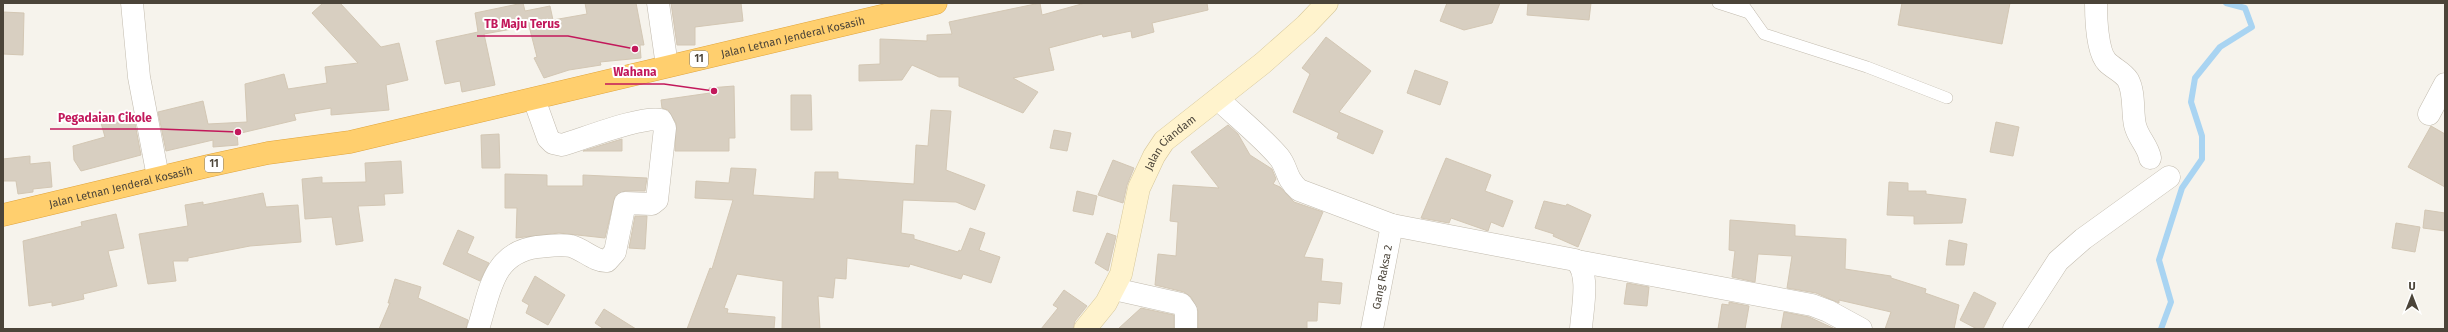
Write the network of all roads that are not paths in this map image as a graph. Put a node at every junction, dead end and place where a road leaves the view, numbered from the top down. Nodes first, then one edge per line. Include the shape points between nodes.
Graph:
1 (132, 3) edge
2 (658, 3) edge
3 (936, 3) edge
4 (1327, 3) edge
5 (1718, 3) edge
6 (1742, 3) edge
7 (2096, 3) edge
8 (1749, 12) junction
9 (667, 66) junction
10 (2445, 84) edge
11 (1947, 98) dead end
12 (534, 99) junction
13 (1218, 99) junction
14 (2429, 114) dead end
15 (2150, 158) dead end
16 (158, 177) junction
17 (2169, 177) dead end
18 (3, 214) edge
19 (1392, 225) junction
20 (1577, 261) junction
21 (1114, 289) junction
22 (478, 329) edge
23 (1084, 329) edge
24 (1186, 329) edge
25 (1372, 329) edge
26 (1581, 329) edge
27 (1861, 329) edge
28 (2014, 329) edge

1 - 16 street via 139,77
2 - 9 street
3 - 9 highway, Jalan Letnan Jenderal Kosasih / 11
4 - 13 street, Jalan Ciandam via 1285,44
5 - 8 lane
6 - 8 lane
7 - 15 street via 2103,54 2106,61 2128,81 2136,127
8 - 11 lane via 1764,34 1867,67
9 - 12 highway, Jalan Letnan Jenderal Kosasih / 11
10 - 14 street
12 - 16 highway, Jalan Letnan Jenderal Kosasih / 11 via 350,142 268,153
12 - 22 street via 548,138 553,143 562,145 638,122 656,118 661,120 665,128 657,200 652,204 625,203 615,252 607,261 600,261 580,249 562,245 518,251 502,263 496,274
13 - 19 street via 1272,149 1280,159 1291,184 1299,190
13 - 21 street, Jalan Ciandam via 1174,132 1154,156 1139,188 1122,274
16 - 18 highway, Jalan Letnan Jenderal Kosasih / 11
17 - 28 street via 2083,238 2058,261
19 - 20 street
19 - 25 street, Gang Raksa 2
20 - 26 street via 1585,275
20 - 27 street via 1812,305
21 - 23 street, Jalan Ciandam
21 - 24 street via 1181,304 1186,311

